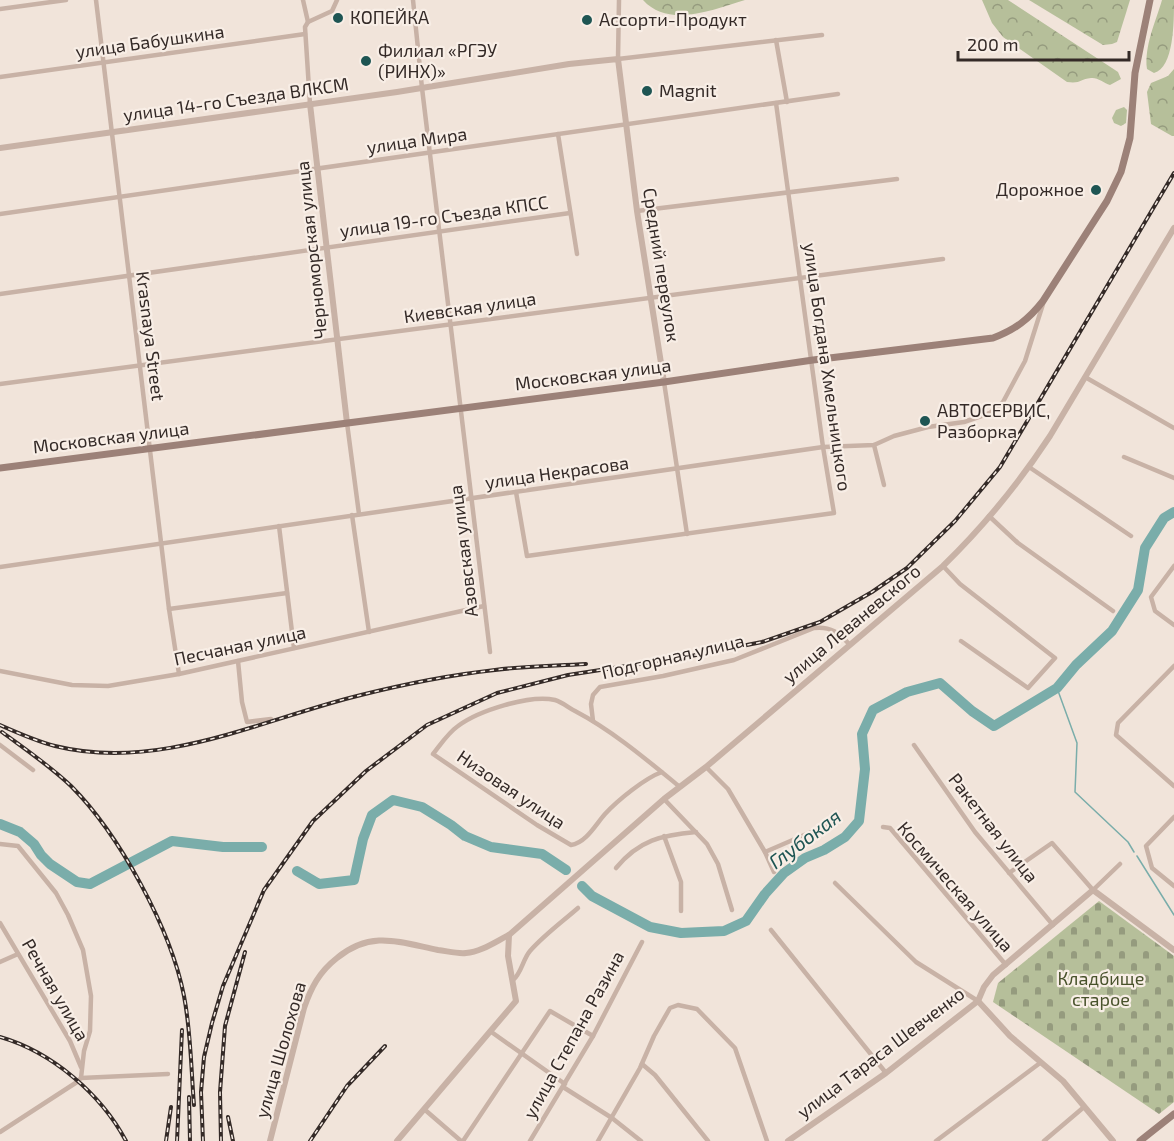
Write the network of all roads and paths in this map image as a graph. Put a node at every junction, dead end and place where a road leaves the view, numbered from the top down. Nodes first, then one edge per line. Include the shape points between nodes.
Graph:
1 (66, 0) edge
2 (96, 0) edge
3 (303, 0) edge
4 (337, 0) edge
5 (413, 0) edge
6 (619, 0) edge
7 (1150, 0) edge
8 (0, 9) edge
9 (308, 22) junction
10 (304, 34) junction
11 (822, 34) dead end
12 (776, 40) junction
13 (618, 59) junction
14 (103, 62) junction
15 (0, 77) edge
16 (422, 88) junction
17 (838, 94) dead end
18 (787, 102) junction
19 (776, 103) junction
20 (310, 104) junction
21 (626, 124) junction
22 (111, 133) junction
23 (558, 134) junction
24 (0, 148) edge
25 (429, 153) junction
26 (317, 169) junction
27 (897, 179) dead end
28 (789, 192) junction
29 (119, 197) junction
30 (638, 211) junction
31 (570, 213) junction
32 (0, 214) edge
33 (1174, 228) edge
34 (439, 231) junction
35 (326, 247) junction
36 (577, 254) dead end
37 (943, 259) dead end
38 (129, 276) junction
39 (801, 278) junction
40 (0, 294) edge
41 (651, 297) junction
42 (1043, 301) junction
43 (450, 324) junction
44 (337, 339) junction
45 (813, 360) junction
46 (140, 365) junction
47 (1085, 377) junction
48 (664, 382) junction
49 (0, 384) edge
50 (459, 407) junction
51 (347, 423) junction
52 (1174, 428) edge
53 (874, 445) junction
54 (823, 447) junction
55 (150, 448) junction
56 (1124, 457) dead end
57 (1029, 467) junction
58 (0, 468) edge
59 (677, 470) junction
60 (1174, 478) edge
61 (884, 485) dead end
62 (516, 492) junction
63 (471, 498) junction
64 (359, 514) junction
65 (352, 515) junction
66 (988, 516) junction
67 (279, 526) junction
68 (687, 534) junction
69 (1131, 536) dead end
70 (161, 543) junction
71 (943, 566) junction
72 (1174, 566) edge
73 (0, 567) edge
74 (287, 594) junction
75 (484, 606) junction
76 (169, 609) junction
77 (1113, 611) dead end
78 (1174, 625) edge
79 (369, 632) junction
80 (961, 640) dead end
81 (850, 645) junction
82 (294, 648) junction
83 (490, 652) dead end
84 (238, 661) junction
85 (1174, 666) edge
86 (0, 671) edge
87 (178, 674) junction
88 (271, 719) dead end
89 (593, 721) junction
90 (0, 745) edge
91 (914, 745) dead end
92 (706, 767) junction
93 (33, 771) dead end
94 (662, 772) junction
95 (1174, 786) edge
96 (680, 787) junction
97 (664, 799) junction
98 (1174, 817) edge
99 (832, 823) dead end
100 (883, 827) dead end
101 (696, 832) junction
102 (664, 836) junction
103 (0, 844) edge
104 (765, 852) junction
105 (1120, 864) dead end
106 (616, 868) dead end
107 (774, 872) dead end
108 (1009, 873) junction
109 (835, 884) dead end
110 (1174, 886) edge
111 (1093, 890) junction
112 (578, 908) dead end
113 (732, 910) dead end
114 (681, 911) dead end
115 (0, 923) edge
116 (1053, 925) junction
117 (771, 930) dead end
118 (509, 935) junction
119 (642, 942) dead end
120 (1174, 950) edge
121 (458, 953) joint
122 (18, 954) junction
123 (0, 962) edge
124 (1006, 965) junction
125 (513, 980) junction
126 (978, 1001) junction
127 (490, 1032) junction
128 (593, 1036) junction
129 (521, 1054) junction
130 (1040, 1063) junction
131 (642, 1064) junction
132 (886, 1073) junction
133 (168, 1074) dead end
134 (81, 1075) junction
135 (564, 1085) junction
136 (1084, 1107) junction
137 (424, 1109) junction
138 (1174, 1114) edge
139 (612, 1118) junction
140 (0, 1132) edge
141 (1144, 1140) edge
142 (270, 1141) edge
143 (397, 1141) edge
144 (462, 1141) edge
145 (530, 1141) edge
146 (598, 1141) edge
147 (641, 1141) edge
148 (708, 1141) edge
149 (767, 1141) edge
150 (788, 1141) edge
151 (936, 1141) edge
152 (1044, 1141) edge
153 (1113, 1141) edge

1 - 8 street
2 - 14 street, Krasnaya Street
3 - 9 street
4 - 9 street via 332,11
5 - 16 street, Азовская улица
6 - 13 street, Средний переулок
7 - 42 main road, Московская улица via 1135,73 1130,138 1121,172
9 - 10 street, Черноморская улица
10 - 14 street, улица Бабушкина
10 - 20 street, Черноморская улица
11 - 12 street
12 - 13 street
12 - 18 street
13 - 16 street, улица 14-го Съезда ВЛКСМ
13 - 21 street, Средний переулок
14 - 15 street, улица Бабушкина
14 - 22 street, Krasnaya Street
16 - 20 street, улица 14-го Съезда ВЛКСМ
16 - 25 street, Азовская улица
17 - 18 street, улица Мира
18 - 19 street, улица Мира
19 - 21 street, улица Мира
19 - 28 street, улица Богдана Хмельницкого
20 - 22 street, улица 14-го Съезда ВЛКСМ
20 - 26 street, Черноморская улица
21 - 23 street, улица Мира
21 - 30 street, Средний переулок
22 - 24 street, улица 14-го Съезда ВЛКСМ
22 - 29 street, Krasnaya Street
23 - 25 street, улица Мира
23 - 31 street
25 - 26 street, улица Мира
25 - 34 street, Азовская улица
26 - 29 street, улица Мира
26 - 35 street, Черноморская улица
27 - 28 street
28 - 30 street
28 - 39 street, улица Богдана Хмельницкого
29 - 32 street, улица Мира
29 - 38 street, Krasnaya Street
30 - 41 street, Средний переулок
31 - 34 street, улица 19-го Съезда КПСС
31 - 36 street
33 - 47 street, улица Леваневского
34 - 35 street, улица 19-го Съезда КПСС
34 - 43 street, Азовская улица
35 - 38 street, улица 19-го Съезда КПСС
35 - 44 street, Черноморская улица
37 - 39 street, Киевская улица
38 - 40 street, улица 19-го Съезда КПСС
38 - 46 street, Krasnaya Street
39 - 41 street, Киевская улица
39 - 45 street, улица Богдана Хмельницкого
41 - 43 street, Киевская улица
41 - 48 street, Средний переулок
42 - 45 main road, Московская улица via 1032,316 1011,332 993,338
42 - 53 street, улица Некрасова via 1024,361 1004,402 990,413 964,422 928,427
43 - 44 street, Киевская улица
43 - 50 street, Азовская улица
44 - 46 street, Киевская улица
44 - 51 street, Черноморская улица
45 - 48 main road, Московская улица
45 - 54 street, улица Богдана Хмельницкого
46 - 49 street, Киевская улица
46 - 55 street, Krasnaya Street
47 - 52 street
47 - 57 street, улица Леваневского
48 - 50 main road, Московская улица
48 - 59 street, Средний переулок
50 - 51 main road, Московская улица
50 - 63 street, Азовская улица
51 - 55 main road, Московская улица
51 - 64 street, Черноморская улица
53 - 54 street, улица Некрасова
53 - 61 street
54 - 59 street, улица Некрасова
54 - 68 street, улица Богдана Хмельницкого via 834,513
55 - 58 main road, Московская улица
55 - 70 street, Krasnaya Street
56 - 60 street
57 - 66 street, улица Леваневского
57 - 69 street
59 - 62 street, улица Некрасова
59 - 68 street, Средний переулок
62 - 63 street, улица Некрасова
62 - 68 street, улица Богдана Хмельницкого via 527,556
63 - 64 street, улица Некрасова
63 - 75 street, Азовская улица
64 - 65 street, улица Некрасова
65 - 67 street, улица Некрасова
65 - 79 street
66 - 71 street, улица Леваневского
66 - 77 street via 1018,543
67 - 70 street, улица Некрасова
67 - 74 street
70 - 73 street, улица Некрасова
70 - 76 street, Krasnaya Street
71 - 80 street via 960,584 1055,658 1028,688
71 - 81 street, улица Леваневского
72 - 78 street via 1151,597 1155,611
74 - 76 street
74 - 82 street
75 - 79 street, Песчаная улица
75 - 83 street, Азовская улица
76 - 87 street, Krasnaya Street
79 - 82 street, Песчаная улица
81 - 89 street, Подгорная улица via 833,629 814,628 734,660 606,685 593,695
81 - 92 street, улица Леваневского
82 - 84 street, Песчаная улица
84 - 87 street, Песчаная улица
84 - 88 street via 247,722
85 - 95 street via 1118,723 1116,735
86 - 87 street, Песчаная улица via 72,685 108,686
89 - 94 street
89 - 94 street, Низовая улица via 555,700 520,702 481,713 458,726 433,754 566,843 576,844 606,812
90 - 93 street
91 - 108 street, Ракетная улица
92 - 96 street, улица Леваневского
92 - 104 street via 728,789
94 - 96 street
96 - 97 street, улица Леваневского
97 - 101 street
97 - 118 street, улица Леваневского
98 - 110 street via 1146,846 1152,868
99 - 104 street
100 - 124 street, Космическая улица via 890,828
101 - 102 street
101 - 113 street via 718,864
102 - 106 street via 637,848
102 - 114 street via 681,882
103 - 134 street via 18,846 56,893 84,950 91,996 90,1031
104 - 107 street
105 - 111 street, улица Тараса Шевченко
108 - 111 street via 1052,843
108 - 116 street, Ракетная улица
109 - 126 street via 916,962
111 - 116 street, улица Тараса Шевченко
111 - 120 street
112 - 125 street via 531,950
115 - 122 street, Речная улица
116 - 124 street, улица Тараса Шевченко
117 - 132 street
118 - 121 street, улица Леваневского via 478,950
118 - 125 street
119 - 128 street, улица Степана Разина
121 - 142 street, улица Шолохова via 398,942 366,941 344,952 323,971 309,994
122 - 123 street
122 - 134 street, Речная улица via 75,1049
124 - 126 street, улица Тараса Шевченко via 988,981
125 - 127 street via 516,1001
126 - 130 street
126 - 132 street, улица Тараса Шевченко
127 - 129 street
127 - 137 street
128 - 129 street via 550,1011
128 - 135 street, улица Степана Разина
129 - 135 street
129 - 144 street
130 - 136 street via 1063,1081
130 - 151 street
131 - 139 street
131 - 148 street
131 - 149 street via 670,1008 678,1005 697,1009 735,1048
132 - 150 street, улица Тараса Шевченко
133 - 134 street
134 - 140 street via 78,1082
135 - 139 street
135 - 145 street, улица Степана Разина
136 - 152 street
136 - 153 street
137 - 143 street
137 - 144 street
138 - 141 main road
139 - 146 street
139 - 147 street

